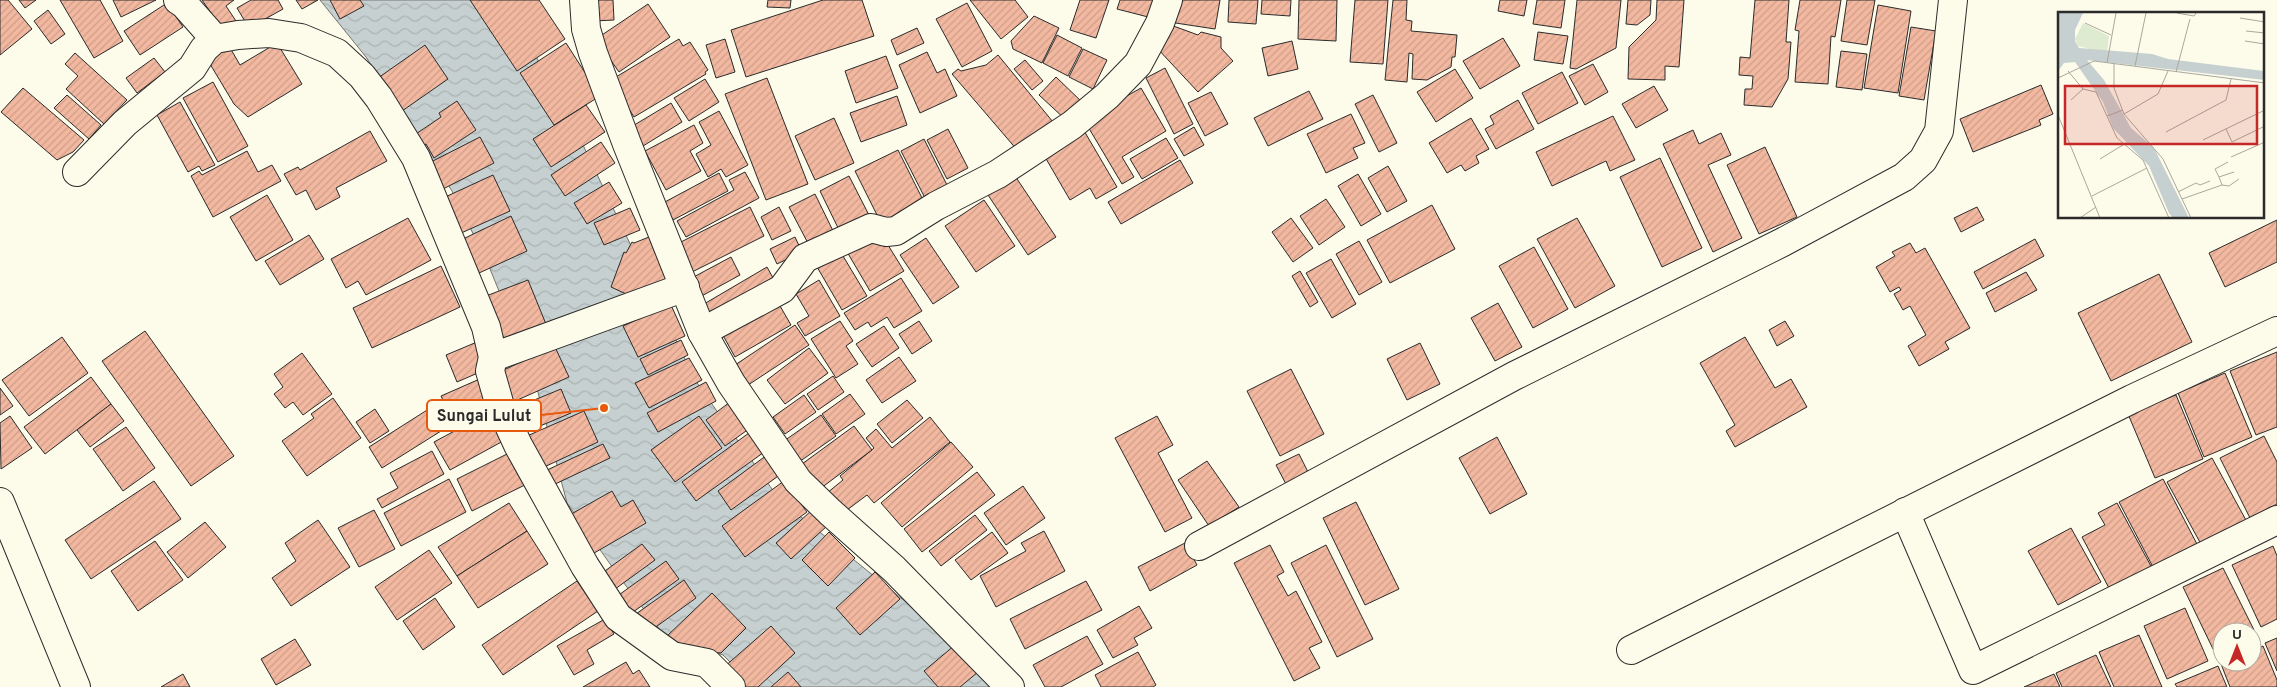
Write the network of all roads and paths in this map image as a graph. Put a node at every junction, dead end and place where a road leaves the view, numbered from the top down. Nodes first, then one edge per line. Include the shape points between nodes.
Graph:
1 (178, 0) edge
2 (584, 0) edge
3 (1168, 0) edge
4 (1953, 0) edge
5 (215, 39) junction
6 (77, 172) dead end
7 (677, 290) junction
8 (2277, 331) edge
9 (702, 332) junction
10 (500, 355) junction
11 (0, 502) edge
12 (1905, 512) junction
13 (2277, 520) edge
14 (1199, 546) dead end
15 (1631, 650) dead end
16 (728, 686) edge
17 (76, 687) edge
18 (1010, 687) edge

1 - 5 street
2 - 7 street via 586,29 593,54
3 - 9 street via 1160,23 1138,64 1072,125 998,174 896,231 870,228 805,258 782,289
4 - 14 street via 1940,131 1923,160 1904,177 1783,242 1514,376
5 - 6 street via 192,68 125,123
5 - 10 street via 269,33 301,38 337,54 362,76 416,158
7 - 9 street
7 - 10 street
8 - 12 street
9 - 18 street via 730,383 798,480 894,568
10 - 16 street via 490,372 518,446 585,566 618,617 672,656 707,663
11 - 17 street
12 - 13 street via 1973,670
12 - 15 street

